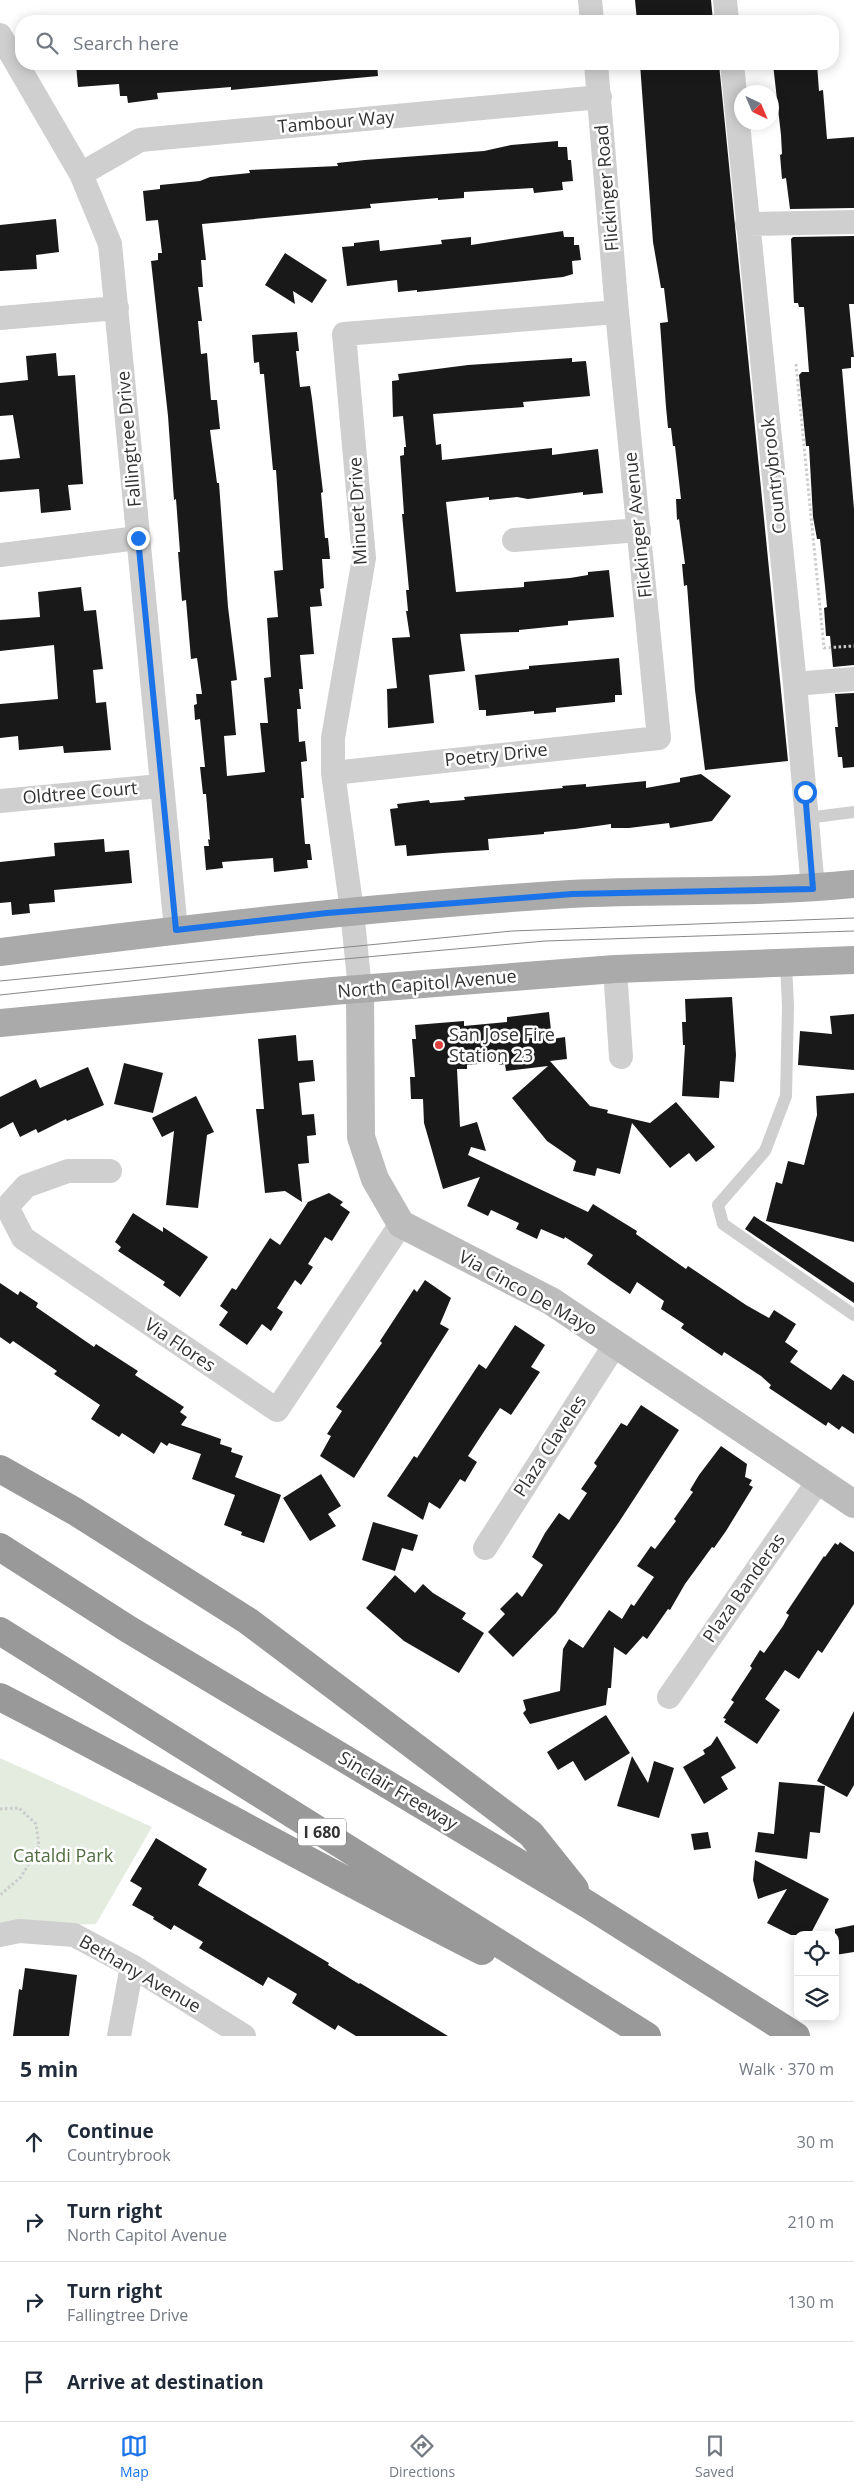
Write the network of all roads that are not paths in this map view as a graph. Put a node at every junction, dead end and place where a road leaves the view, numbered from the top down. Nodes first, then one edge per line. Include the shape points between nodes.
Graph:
1 (590, 0) edge
2 (725, 0) edge
3 (591, 15) edge
4 (727, 15) edge
5 (0, 36) edge
6 (15, 62) edge
7 (20, 70) edge
8 (597, 70) edge
9 (733, 70) edge
10 (600, 97) junction
11 (81, 174) junction
12 (854, 222) edge
13 (748, 224) junction
14 (117, 308) junction
15 (617, 312) junction
16 (0, 318) edge
17 (638, 530) junction
18 (138, 538) junction
19 (514, 540) dead end
20 (0, 555) edge
21 (854, 679) edge
22 (795, 684) junction
23 (659, 738) joint
24 (333, 773) junction
25 (160, 786) junction
26 (0, 801) edge
27 (854, 812) edge
28 (807, 818) junction
29 (854, 884) edge
30 (813, 889) junction
31 (352, 910) junction
32 (176, 930) junction
33 (0, 952) edge
34 (854, 960) edge
35 (786, 964) junction
36 (615, 969) junction
37 (360, 989) junction
38 (0, 1023) edge
39 (620, 1057) dead end
40 (110, 1171) dead end
41 (401, 1224) junction
42 (854, 1316) edge
43 (616, 1343) junction
44 (0, 1449) edge
45 (0, 1469) edge
46 (819, 1480) junction
47 (854, 1504) edge
48 (76, 1512) junction
49 (0, 1547) edge
50 (485, 1548) dead end
51 (0, 1631) edge
52 (0, 1697) edge
53 (668, 1697) dead end
54 (587, 1904) junction
55 (0, 1935) edge
56 (132, 1966) junction
57 (645, 2035) edge
58 (119, 2036) edge
59 (244, 2036) edge
60 (796, 2036) edge

1 - 3 street
2 - 4 street
5 - 6 street, Fallingtree Drive
7 - 11 street, Fallingtree Drive
8 - 10 street, Flickinger Road
9 - 13 street, Countrybrook
10 - 11 street, Tambour Way via 140,140
10 - 15 street, Flickinger Road
11 - 14 street, Fallingtree Drive via 110,244
12 - 13 street
13 - 22 street, Countrybrook
14 - 16 street
14 - 18 street, Fallingtree Drive
15 - 17 street, Flickinger Avenue
15 - 24 street, Minuet Drive via 344,334 364,558 334,738
17 - 19 street
17 - 23 street, Flickinger Avenue
18 - 20 street
18 - 25 street, Fallingtree Drive
21 - 22 street
22 - 28 street, Countrybrook
23 - 24 street, Poetry Drive
24 - 31 street, Minuet Drive
25 - 26 street, Oldtree Court
25 - 32 street, Fallingtree Drive
27 - 28 lane
28 - 30 street, Countrybrook
29 - 30 main road
30 - 31 main road via 572,894
31 - 32 main road
31 - 37 street, Minuet Drive
32 - 33 main road
34 - 35 main road, North Capitol Avenue
35 - 36 main road, North Capitol Avenue
35 - 42 lane via 786,1096 765,1151 718,1205 723,1224
36 - 37 main road, North Capitol Avenue
36 - 39 street
37 - 38 main road, North Capitol Avenue
37 - 41 street via 361,1137 375,1179
40 - 41 street, Via Flores via 68,1171 26,1186 7,1207 23,1238 277,1410
41 - 43 street, Via Cinco De Mayo via 551,1301
43 - 46 street, Via Cinco De Mayo
43 - 50 street, Plaza Claveles
44 - 48 highway via 33,1472
45 - 48 highway
46 - 47 street, Via Cinco De Mayo
46 - 53 street, Plaza Banderas
48 - 54 highway via 248,1621 531,1834
49 - 54 highway, Sinclair Freeway via 128,1629
51 - 57 highway, I 680
52 - 57 highway via 152,1775 338,1878
54 - 60 highway, Sinclair Freeway
55 - 56 street, Bethany Avenue via 19,1931 74,1935
56 - 58 street
56 - 59 street, Bethany Avenue

